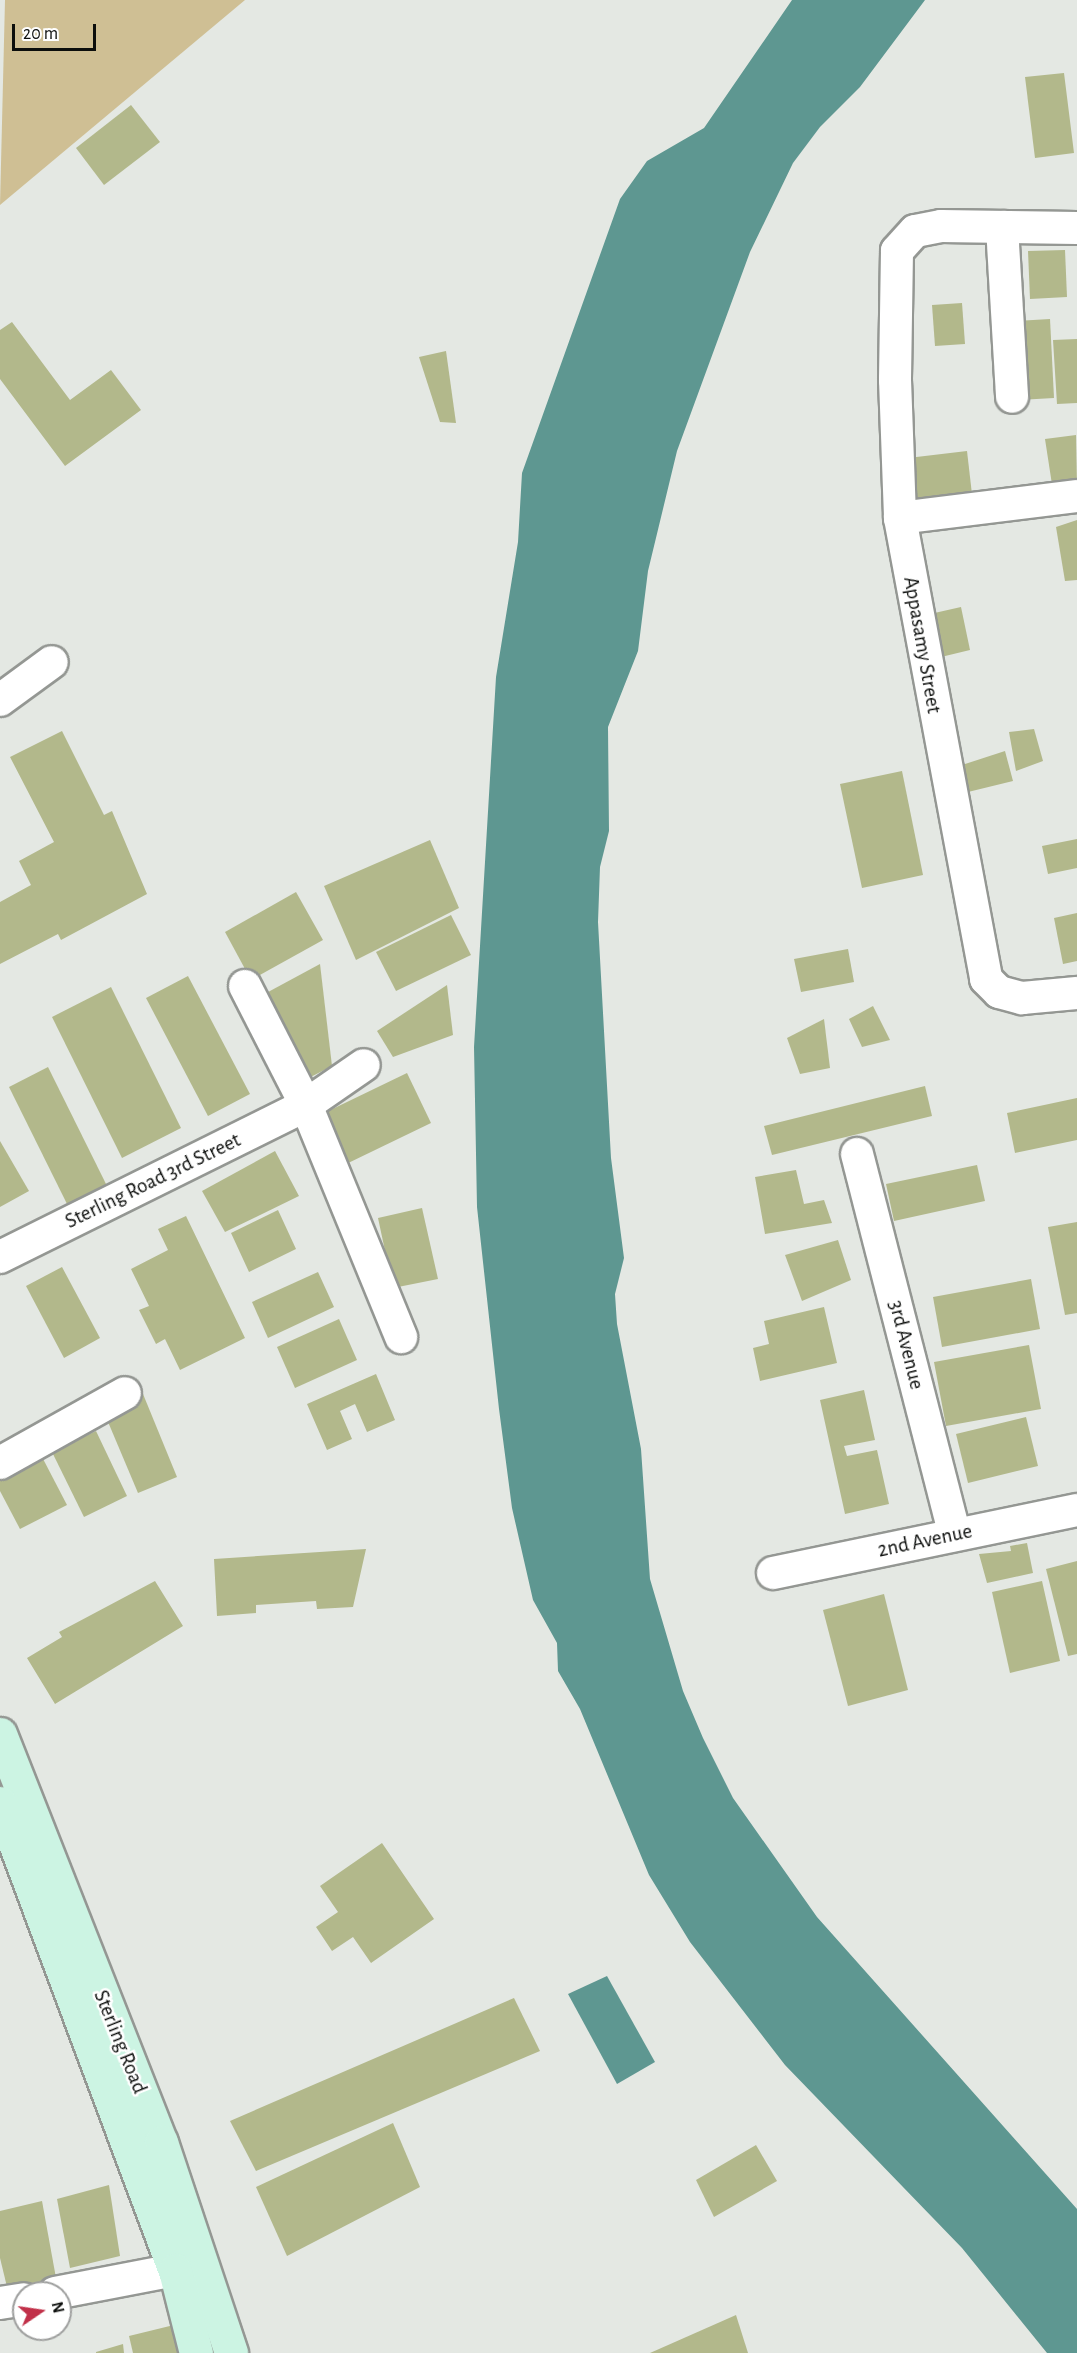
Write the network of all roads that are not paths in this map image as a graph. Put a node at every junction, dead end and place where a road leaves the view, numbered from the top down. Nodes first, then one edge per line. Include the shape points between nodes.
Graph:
1 (1002, 227) junction
2 (1077, 228) edge
3 (1012, 397) dead end
4 (1077, 496) edge
5 (900, 518) junction
6 (52, 662) dead end
7 (0, 700) edge
8 (245, 986) dead end
9 (1077, 993) edge
10 (364, 1065) dead end
11 (306, 1105) junction
12 (857, 1154) dead end
13 (0, 1257) edge
14 (401, 1337) dead end
15 (125, 1393) dead end
16 (0, 1463) edge
17 (1077, 1510) edge
18 (956, 1535) junction
19 (773, 1573) dead end
20 (0, 1734) edge
21 (0, 1803) edge
22 (175, 2270) junction
23 (72, 2290) edge
24 (196, 2353) edge
25 (231, 2353) edge

1 - 2 street
1 - 3 street
1 - 5 street, Appasamy Street via 928,228 915,231 897,251
4 - 5 street
5 - 9 street, Appasamy Street via 986,979 999,992 1022,998
6 - 7 street
8 - 11 street
10 - 11 street, Sterling Road 3rd Street
11 - 13 street, Sterling Road 3rd Street
11 - 14 street
12 - 18 street, 3rd Avenue
15 - 16 street
17 - 18 street, 2nd Avenue
18 - 19 street, 2nd Avenue
20 - 25 main road, Sterling Road via 161,2142
21 - 22 main road, Sterling Road
22 - 23 street
22 - 24 main road, Sterling Road

